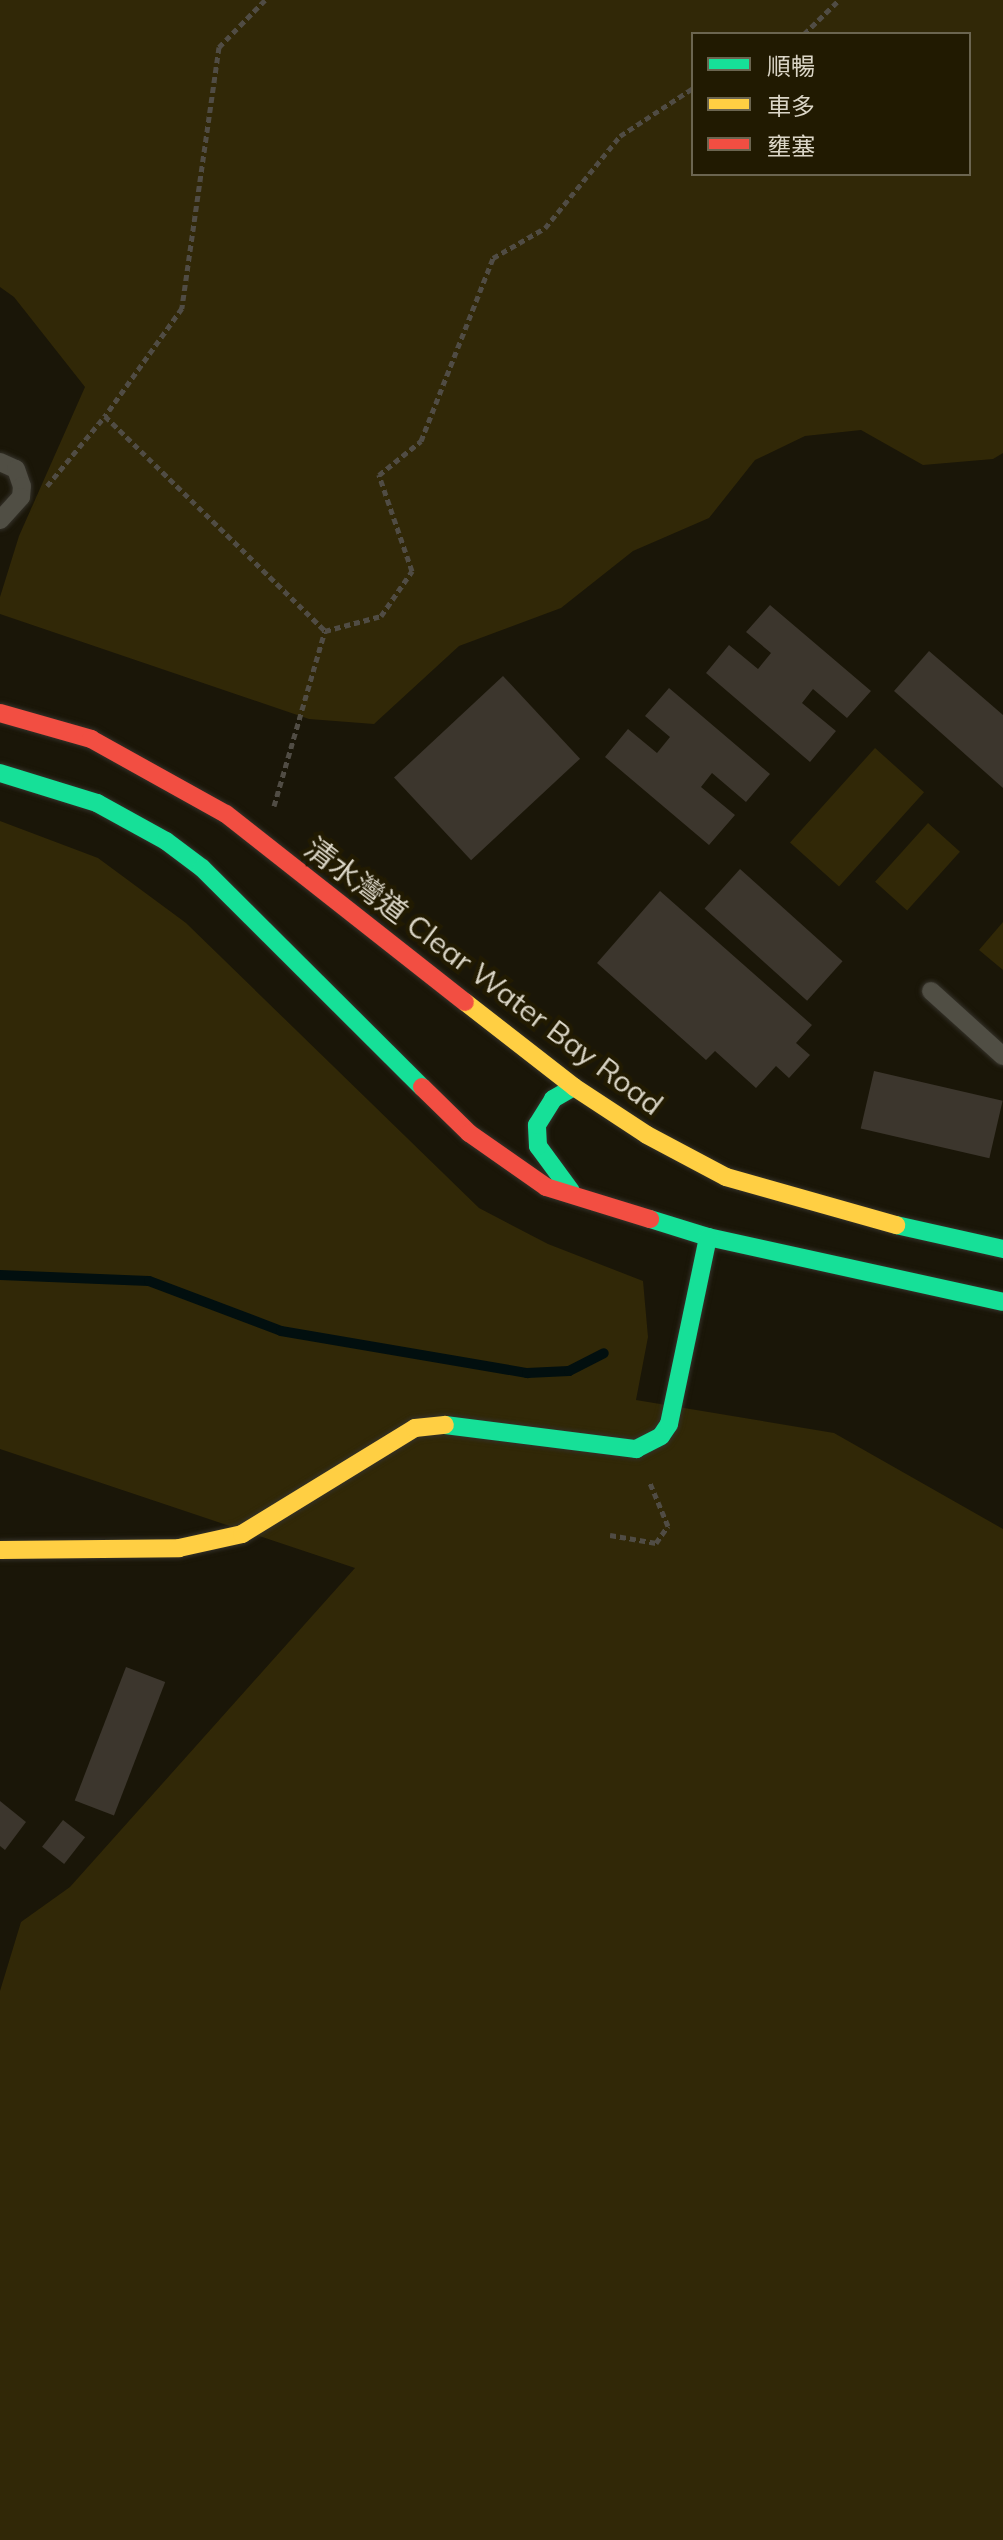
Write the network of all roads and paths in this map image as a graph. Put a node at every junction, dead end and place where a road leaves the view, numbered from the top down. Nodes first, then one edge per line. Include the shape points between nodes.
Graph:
1 (265, 0) edge
2 (839, 0) edge
3 (806, 32) edge
4 (691, 89) edge
5 (105, 416) junction
6 (0, 462) edge
7 (41, 493) dead end
8 (0, 520) edge
9 (325, 631) junction
10 (0, 713) edge
11 (0, 773) edge
12 (272, 815) dead end
13 (931, 991) dead end
14 (1003, 1056) edge
15 (574, 1087) junction
16 (578, 1199) junction
17 (708, 1237) junction
18 (1003, 1249) edge
19 (1003, 1302) edge
20 (636, 1449) junction
21 (610, 1535) dead end
22 (0, 1550) edge

1 - 5 path via 219,47 182,308
2 - 3 path
4 - 9 path via 620,136 545,228 493,258 421,441 379,475 412,571 381,616
5 - 7 path
5 - 9 path
6 - 8 lane via 16,469 22,486 21,497
9 - 12 path
10 - 15 main road, 清水灣道 Clear Water Bay Road via 91,739 226,814
11 - 16 main road via 70,792 166,841 240,902 469,1133 546,1187
13 - 14 lane
15 - 16 main road via 553,1099 537,1125 538,1146
15 - 18 main road, 清水灣道 Clear Water Bay Road via 647,1135 726,1177 815,1206
16 - 17 main road
17 - 19 main road
17 - 20 main road via 669,1424 661,1436
20 - 21 path via 668,1526 656,1543
20 - 22 main road via 434,1424 415,1428 242,1534 179,1548

